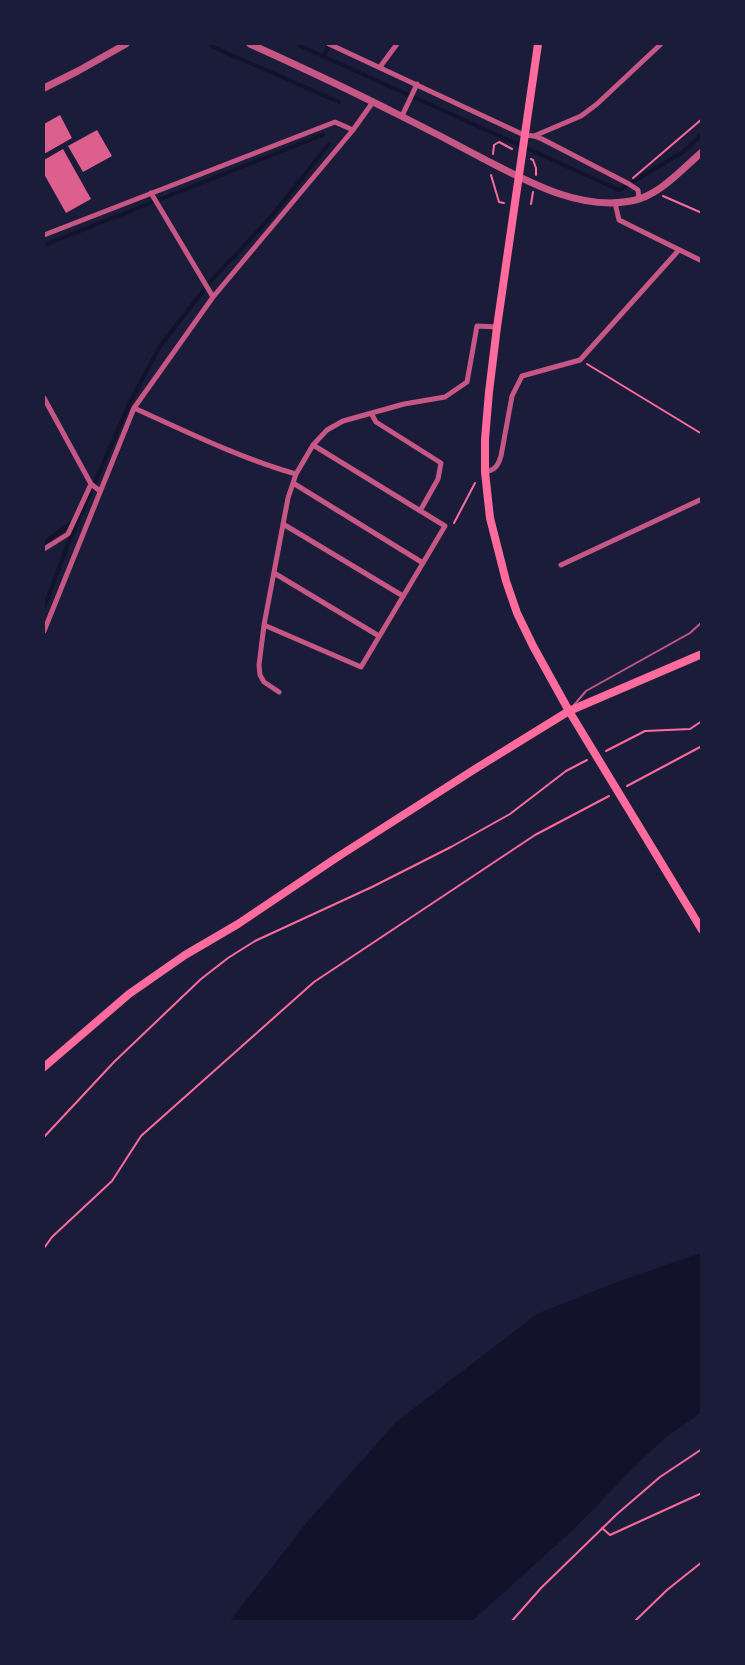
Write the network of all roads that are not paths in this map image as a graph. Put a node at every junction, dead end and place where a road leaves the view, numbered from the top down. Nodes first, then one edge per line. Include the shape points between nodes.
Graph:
1 (126, 44) edge
2 (250, 44) edge
3 (329, 44) edge
4 (397, 44) edge
5 (538, 44) edge
6 (661, 44) edge
7 (380, 67) junction
8 (417, 84) junction
9 (44, 88) edge
10 (373, 102) junction
11 (402, 116) junction
12 (353, 130) junction
13 (524, 135) junction
14 (534, 136) junction
15 (702, 152) edge
16 (518, 176) junction
17 (151, 193) junction
18 (639, 199) junction
19 (615, 203) junction
20 (44, 235) edge
21 (678, 251) junction
22 (702, 261) edge
23 (213, 297) junction
24 (496, 327) junction
25 (44, 398) edge
26 (134, 408) junction
27 (371, 413) junction
28 (313, 445) junction
29 (485, 472) junction
30 (297, 474) junction
31 (293, 483) junction
32 (91, 484) junction
33 (100, 491) junction
34 (702, 499) edge
35 (420, 511) junction
36 (283, 524) junction
37 (44, 549) edge
38 (423, 563) junction
39 (561, 565) dead end
40 (274, 573) junction
41 (403, 596) junction
42 (702, 622) edge
43 (264, 625) junction
44 (44, 631) edge
45 (379, 636) junction
46 (702, 654) edge
47 (279, 692) dead end
48 (569, 711) junction
49 (702, 930) edge
50 (44, 1067) edge

1 - 9 street
2 - 10 street
3 - 7 street
4 - 7 street
5 - 13 main road
6 - 14 street via 581,116
7 - 8 street
8 - 11 street
8 - 13 street
10 - 11 street
10 - 12 street
11 - 16 street
12 - 17 street via 335,122
12 - 23 street
13 - 14 street
13 - 16 main road
14 - 18 street via 629,184 638,190
15 - 18 street via 654,192
16 - 19 street via 576,198
16 - 24 main road
17 - 20 street
17 - 23 street
18 - 19 street
19 - 21 street via 619,220
21 - 22 street
21 - 29 street via 580,360 522,376 512,396 498,465
23 - 26 street
24 - 27 street via 477,326 467,382 445,397
24 - 29 main road
25 - 32 street
26 - 30 street
26 - 33 street
27 - 28 street via 343,421
27 - 35 street via 376,422 441,463 438,479
28 - 30 street
28 - 35 street
29 - 48 main road via 496,545 517,613
30 - 31 street
31 - 36 street
31 - 38 street
32 - 33 street
32 - 37 street via 68,534
33 - 44 street
34 - 39 street
35 - 38 street via 446,526
36 - 40 street
36 - 41 street
38 - 41 street
40 - 43 street
40 - 45 street
41 - 45 street
42 - 48 lane via 672,644 586,691
43 - 45 street via 361,667
43 - 47 street via 260,675
46 - 48 main road
48 - 49 main road
48 - 50 main road via 185,955 129,994

